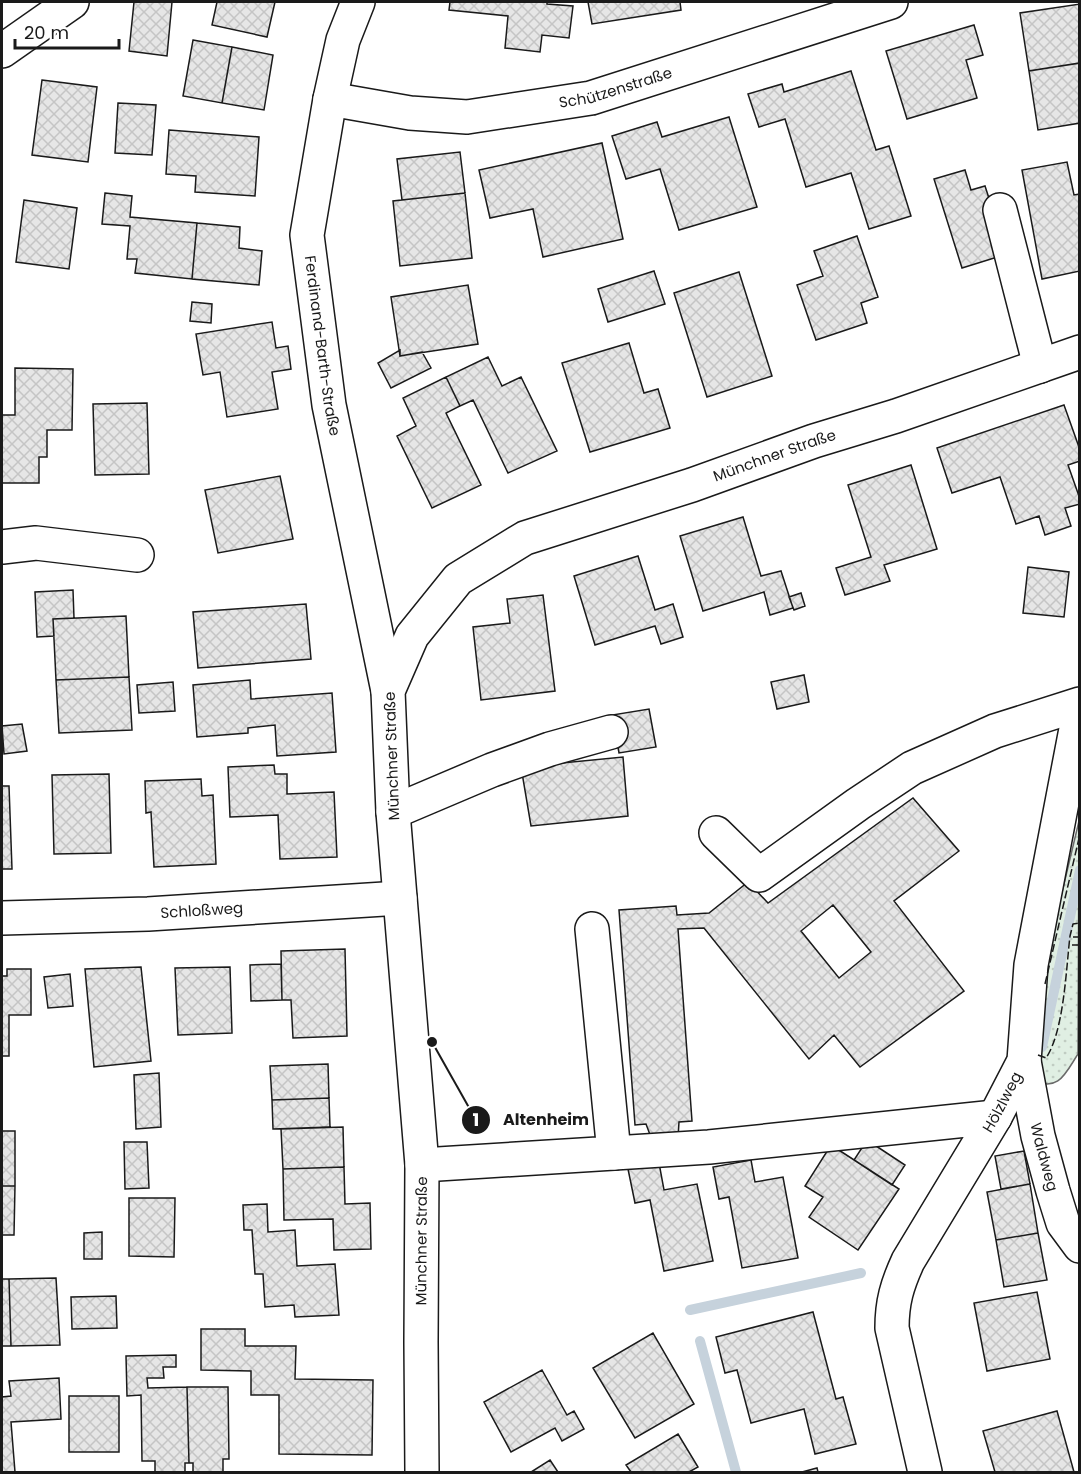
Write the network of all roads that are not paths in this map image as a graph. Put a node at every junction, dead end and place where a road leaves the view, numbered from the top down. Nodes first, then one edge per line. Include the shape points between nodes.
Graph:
1 (72, 2) edge
2 (358, 2) edge
3 (891, 2) edge
4 (850, 8) edge
5 (2, 51) edge
6 (330, 99) junction
7 (1000, 210) dead end
8 (1080, 352) edge
9 (1040, 366) junction
10 (2, 547) edge
11 (137, 555) dead end
12 (388, 691) junction
13 (1080, 704) edge
14 (1080, 708) edge
15 (611, 732) dead end
16 (393, 812) junction
17 (716, 833) dead end
18 (400, 898) junction
19 (2, 918) edge
20 (592, 929) dead end
21 (1024, 1061) junction
22 (995, 1117) junction
23 (614, 1152) junction
24 (422, 1165) junction
25 (1080, 1245) edge
26 (422, 1473) edge
27 (925, 1473) edge

1 - 5 street
2 - 6 street, Ferdinand-Barth-Straße
3 - 4 street, Schützenstraße
4 - 6 street, Schützenstraße via 591,98 467,117 410,113
6 - 12 street, Ferdinand-Barth-Straße via 307,235 329,405
7 - 9 street
8 - 9 street, Münchner Straße
9 - 12 street, Münchner Straße via 525,538 458,579 412,636
10 - 11 street via 36,543
12 - 16 street, Münchner Straße
13 - 17 street via 995,731 912,768 759,875
14 - 21 street, Hölzlweg via 1031,965
15 - 16 street via 492,770
16 - 18 street, Münchner Straße
18 - 19 street, Schloßweg via 148,914
18 - 24 street, Münchner Straße
20 - 23 street
21 - 22 street, Hölzlweg
21 - 25 street, Waldweg via 1038,1136 1063,1223
22 - 23 street via 709,1147
22 - 27 street, Hölzlweg via 908,1261 892,1306 892,1328
23 - 24 street
24 - 26 street, Münchner Straße

